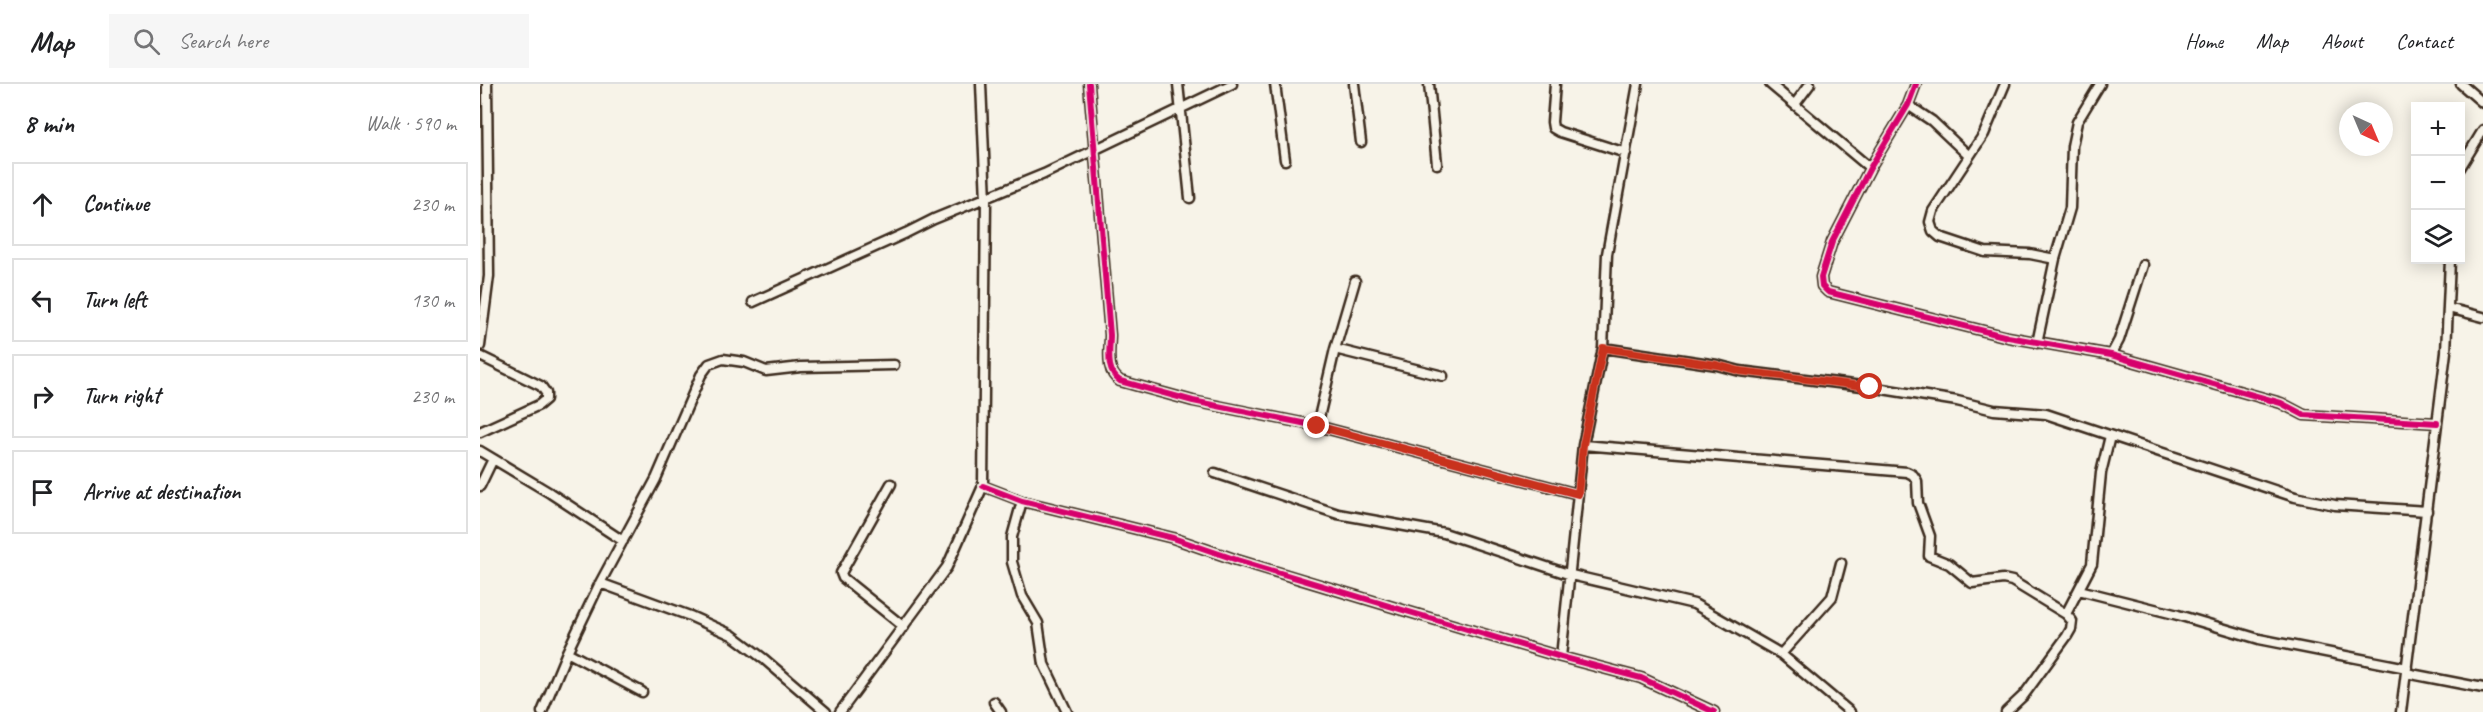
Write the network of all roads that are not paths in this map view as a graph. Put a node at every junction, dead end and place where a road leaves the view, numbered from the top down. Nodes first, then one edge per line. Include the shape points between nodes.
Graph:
1 (487, 84) edge
2 (981, 84) edge
3 (1089, 84) edge
4 (1178, 84) edge
5 (1232, 84) edge
6 (1275, 84) edge
7 (1354, 84) edge
8 (1429, 84) edge
9 (1555, 84) edge
10 (1638, 84) edge
11 (1770, 84) edge
12 (1810, 84) edge
13 (1916, 84) edge
14 (2005, 84) edge
15 (2100, 84) edge
16 (2461, 84) edge
17 (2483, 103) edge
18 (1795, 104) junction
19 (1908, 105) junction
20 (1181, 108) junction
21 (2483, 130) edge
22 (1361, 142) dead end
23 (1093, 150) junction
24 (1626, 153) junction
25 (1969, 156) junction
26 (1285, 160) dead end
27 (2465, 160) edge
28 (1437, 164) dead end
29 (1870, 168) junction
30 (1190, 198) dead end
31 (986, 200) junction
32 (2055, 259) junction
33 (2450, 264) edge
34 (2143, 265) dead end
35 (1355, 281) dead end
36 (753, 302) dead end
37 (2448, 308) junction
38 (2483, 317) edge
39 (2037, 343) junction
40 (480, 346) edge
41 (1603, 348) junction
42 (1335, 349) junction
43 (2111, 355) junction
44 (480, 356) edge
45 (894, 365) dead end
46 (1443, 376) dead end
47 (2437, 423) junction
48 (1317, 426) junction
49 (480, 432) edge
50 (2110, 436) junction
51 (1583, 445) junction
52 (480, 451) edge
53 (494, 459) junction
54 (1215, 473) dead end
55 (891, 484) dead end
56 (480, 486) edge
57 (983, 486) junction
58 (1578, 494) junction
59 (1022, 501) junction
60 (2427, 511) junction
61 (623, 541) junction
62 (1841, 563) dead end
63 (1570, 575) junction
64 (600, 583) junction
65 (2079, 590) junction
66 (2066, 614) junction
67 (904, 627) junction
68 (567, 652) junction
69 (1780, 654) junction
70 (1561, 657) junction
71 (2406, 670) junction
72 (2483, 688) edge
73 (642, 692) dead end
74 (993, 702) dead end
75 (542, 712) edge
76 (826, 712) edge
77 (840, 712) edge
78 (1001, 712) edge
79 (1067, 712) edge
80 (1714, 712) edge
81 (1850, 712) edge
82 (2006, 712) edge
83 (2401, 712) edge

1 - 40 street via 489,276
2 - 31 street
3 - 23 street
4 - 20 street
5 - 20 street
6 - 26 street
7 - 22 street
8 - 28 street
9 - 24 street via 1553,128
10 - 24 street
11 - 18 street
12 - 18 street
13 - 19 street
14 - 25 street via 1984,134
15 - 32 street via 2077,122 2072,146 2070,208
16 - 17 street
18 - 29 street
19 - 25 street via 1932,121
19 - 29 street
20 - 23 street
20 - 30 street
21 - 27 street
23 - 31 street
23 - 48 street via 1110,366 1115,377 1193,401
24 - 41 street via 1607,254
25 - 32 street via 1933,211 1933,231 1985,252
29 - 39 street via 1832,242 1822,286 1828,292
31 - 36 street via 934,219
31 - 57 street
32 - 39 street
33 - 37 street
34 - 43 street
35 - 42 street
37 - 38 street
37 - 47 street
39 - 43 street
41 - 50 street via 1870,387 1994,410 2046,414
41 - 51 street
42 - 46 street
42 - 48 street
43 - 47 street via 2281,403 2304,415
44 - 49 street via 541,386 546,393 546,399 539,405
45 - 61 street via 766,371 723,359 709,364
47 - 60 street
48 - 58 street
50 - 60 street via 2295,497 2335,505
50 - 65 street via 2101,473 2092,564
51 - 58 street
51 - 66 street via 1907,472 1917,481 1918,503 1930,536 1929,556 1949,564 1972,583 2012,581
52 - 53 street
53 - 56 street
53 - 61 street
54 - 63 street via 1338,514 1444,533
55 - 67 street via 841,573 843,579
57 - 59 street
57 - 67 street via 947,567
58 - 63 street
59 - 70 street via 1173,538
59 - 79 street via 1012,537 1012,562 1022,596 1038,623 1044,664
60 - 71 street
61 - 64 street
62 - 69 street via 1832,597
63 - 69 street via 1694,604
63 - 70 street
64 - 68 street
64 - 76 street via 732,635
65 - 66 street
65 - 71 street via 2259,639
66 - 82 street via 2072,621 2071,629 2024,695
67 - 77 street
68 - 73 street
68 - 75 street
69 - 81 street
70 - 80 street via 1641,678
71 - 72 street
71 - 83 street
74 - 78 street

